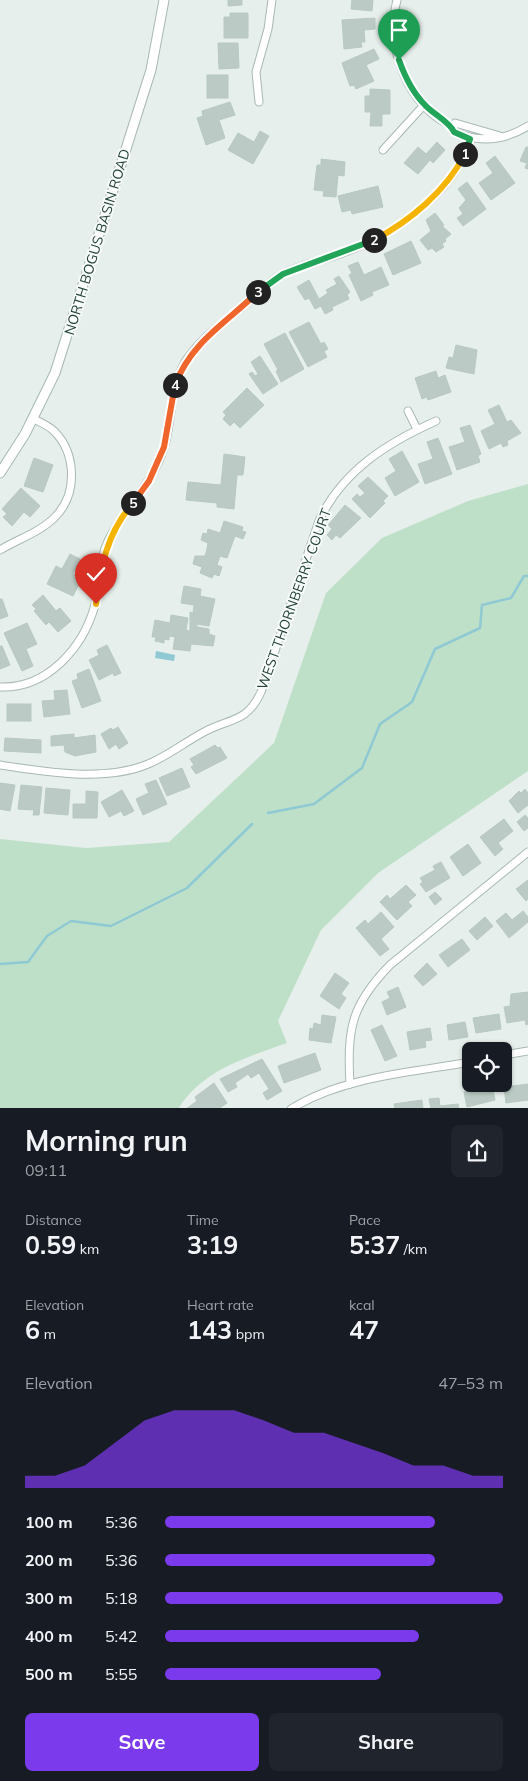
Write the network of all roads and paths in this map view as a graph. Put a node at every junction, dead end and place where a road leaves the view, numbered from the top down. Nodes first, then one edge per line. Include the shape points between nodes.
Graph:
1 (164, 0) edge
2 (272, 0) edge
3 (397, 0) edge
4 (258, 102) dead end
5 (424, 105) junction
6 (452, 126) junction
7 (528, 126) edge
8 (500, 136) junction
9 (470, 139) junction
10 (383, 150) dead end
11 (408, 411) dead end
12 (34, 418) junction
13 (436, 421) dead end
14 (417, 429) junction
15 (0, 473) edge
16 (0, 550) edge
17 (0, 687) edge
18 (0, 765) edge
19 (528, 852) edge
20 (528, 1051) edge
21 (512, 1054) edge
22 (462, 1064) edge
23 (350, 1084) junction
24 (291, 1108) edge

1 - 12 street, NORTH BOGUS BASIN ROAD via 151,70 55,373
2 - 4 street via 256,72
3 - 5 street via 394,25 396,51 404,75
5 - 6 street
5 - 10 street
6 - 8 street via 456,123
6 - 9 street via 454,132
7 - 8 street via 519,132
8 - 9 street via 495,140
9 - 17 street via 450,179 405,220 367,244 283,274 263,287 198,344 176,383 158,463 142,493 123,514 107,543 101,562 96,604 79,642 61,662 31,684
11 - 14 street
12 - 15 street, NORTH BOGUS BASIN ROAD
12 - 16 street via 53,430 64,444 72,477 69,495 57,515 42,528
13 - 14 street, WEST THORNBERRY COURT
14 - 18 street, WEST THORNBERRY COURT via 376,452 359,466 329,502 319,521 257,701 239,719 205,732 146,765 123,771 79,773
19 - 23 street via 390,965 370,986 355,1013 350,1033
20 - 21 street
22 - 23 street
23 - 24 street

